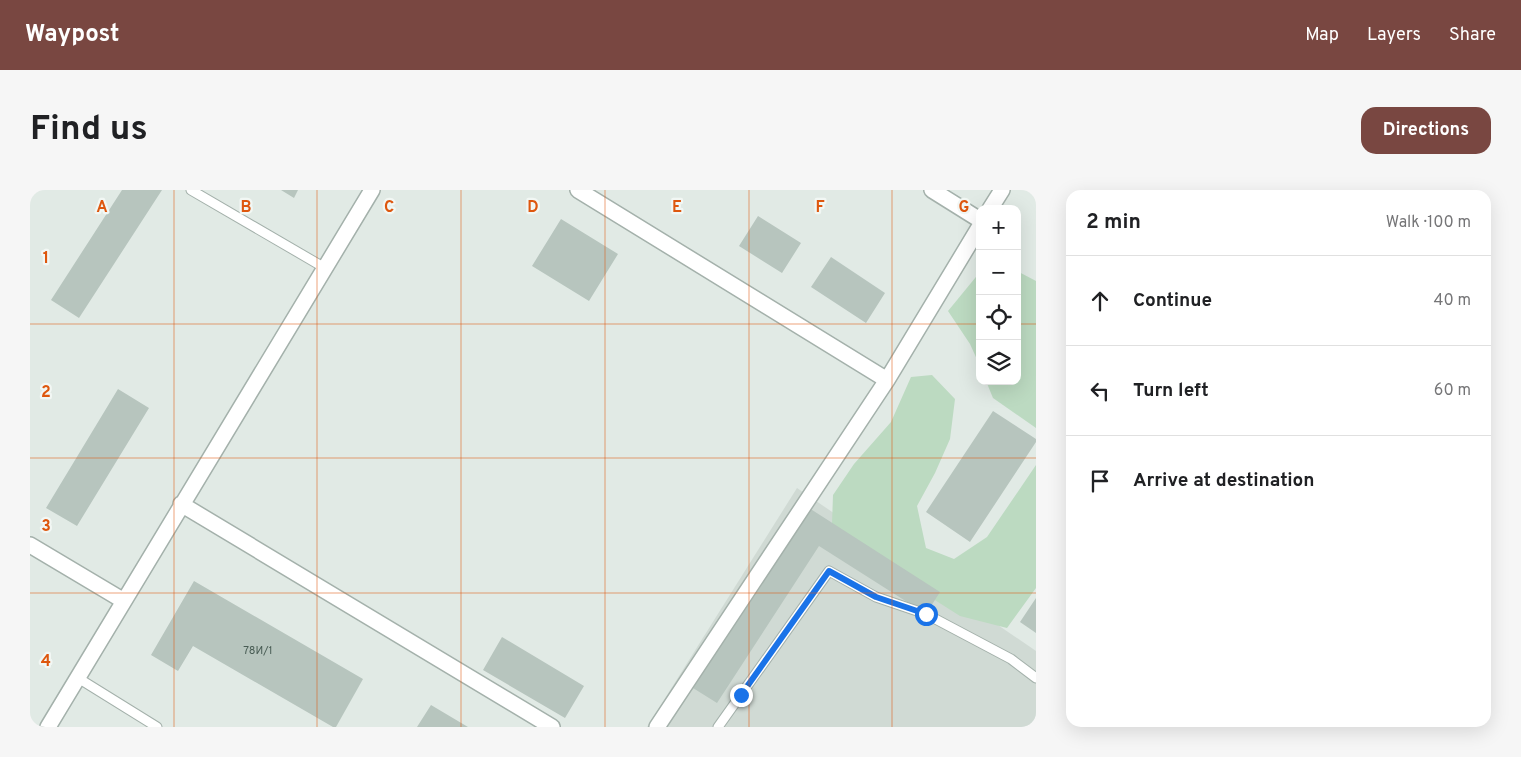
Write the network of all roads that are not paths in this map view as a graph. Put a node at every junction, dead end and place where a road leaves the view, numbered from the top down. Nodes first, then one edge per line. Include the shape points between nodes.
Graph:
1 (191, 190) edge
2 (372, 190) edge
3 (578, 190) edge
4 (932, 190) edge
5 (1002, 190) edge
6 (993, 205) edge
7 (976, 218) edge
8 (976, 233) edge
9 (325, 268) junction
10 (887, 380) junction
11 (181, 504) junction
12 (30, 544) edge
13 (124, 601) junction
14 (78, 678) junction
15 (1036, 678) edge
16 (48, 727) edge
17 (157, 727) edge
18 (552, 727) edge
19 (657, 727) edge
20 (718, 727) edge

1 - 9 lane
2 - 9 street
3 - 10 street
4 - 7 street
5 - 6 street
8 - 10 street
9 - 11 street
10 - 19 street
11 - 13 street
11 - 18 street
12 - 13 street
13 - 14 street
14 - 16 street
14 - 17 lane
15 - 20 lane via 1011,659 926,614 876,597 829,571

